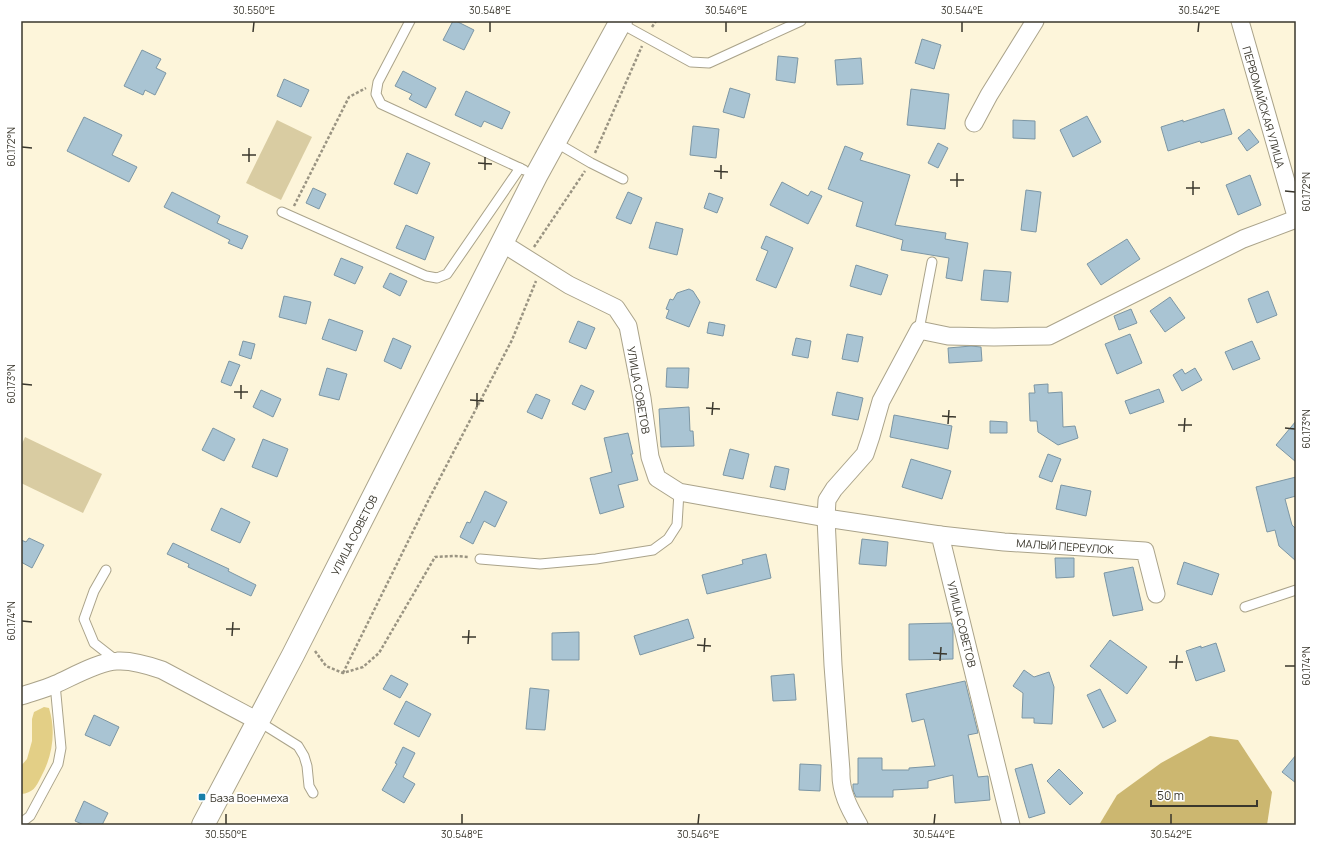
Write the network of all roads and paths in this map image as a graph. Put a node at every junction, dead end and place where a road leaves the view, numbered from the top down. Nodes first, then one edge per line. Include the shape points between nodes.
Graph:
1 (410, 21) edge
2 (656, 21) edge
3 (801, 21) edge
4 (1034, 21) edge
5 (1240, 21) edge
6 (621, 22) edge
7 (646, 38) junction
8 (378, 82) junction
9 (974, 123) dead end
10 (555, 142) junction
11 (591, 163) junction
12 (528, 172) junction
13 (623, 179) dead end
14 (285, 214) joint
15 (1296, 218) edge
16 (502, 243) junction
17 (526, 258) junction
18 (932, 262) dead end
19 (542, 268) junction
20 (919, 330) junction
21 (680, 492) junction
22 (826, 518) junction
23 (940, 535) junction
24 (480, 559) joint
25 (106, 570) dead end
26 (1296, 590) edge
27 (1156, 594) dead end
28 (1245, 607) dead end
29 (293, 655) junction
30 (117, 661) junction
31 (343, 673) junction
32 (55, 684) junction
33 (21, 696) edge
34 (258, 721) junction
35 (313, 793) dead end
36 (21, 823) edge
37 (203, 825) edge
38 (859, 825) edge
39 (1011, 825) edge

1 - 8 lane
2 - 7 path
3 - 7 lane via 708,63 691,62
4 - 9 street
5 - 15 street, ПЕРВОМАЙСКАЯ УЛИЦА
6 - 7 lane
6 - 10 main road, УЛИЦА СОВЕТОВ
7 - 11 path
8 - 12 lane via 376,94 381,104
8 - 14 path via 349,97
10 - 11 lane
10 - 12 main road, УЛИЦА СОВЕТОВ
11 - 13 lane
11 - 17 path
12 - 14 lane via 447,274 437,278 426,276
12 - 16 main road, УЛИЦА СОВЕТОВ
15 - 20 street via 1243,239 1049,336 948,336
16 - 17 street, УЛИЦА СОВЕТОВ
16 - 29 main road, УЛИЦА СОВЕТОВ
17 - 19 street, УЛИЦА СОВЕТОВ
18 - 20 lane
19 - 21 street, УЛИЦА СОВЕТОВ via 569,285 616,308 628,326 650,457 657,478
19 - 31 path via 512,340 430,496
20 - 22 street via 881,401 865,454 827,500
21 - 22 street, УЛИЦА СОВЕТОВ
21 - 24 lane via 677,525 668,539 653,550 540,564
22 - 23 street, УЛИЦА СОВЕТОВ
22 - 38 street via 840,780 847,805
23 - 27 street, МАЛЫЙ ПЕРЕУЛОК via 1144,551
23 - 39 street, УЛИЦА СОВЕТОВ
24 - 31 path via 435,557 379,653 363,668
25 - 30 lane via 94,591 84,619 94,643
26 - 28 lane
29 - 31 path via 312,648 326,666
29 - 34 main road, УЛИЦА СОВЕТОВ
30 - 32 street via 108,662
30 - 34 street via 162,670
32 - 33 street
32 - 36 lane via 60,748 58,764 30,816
34 - 35 lane via 298,746 304,756 307,778
34 - 37 main road, УЛИЦА СОВЕТОВ

